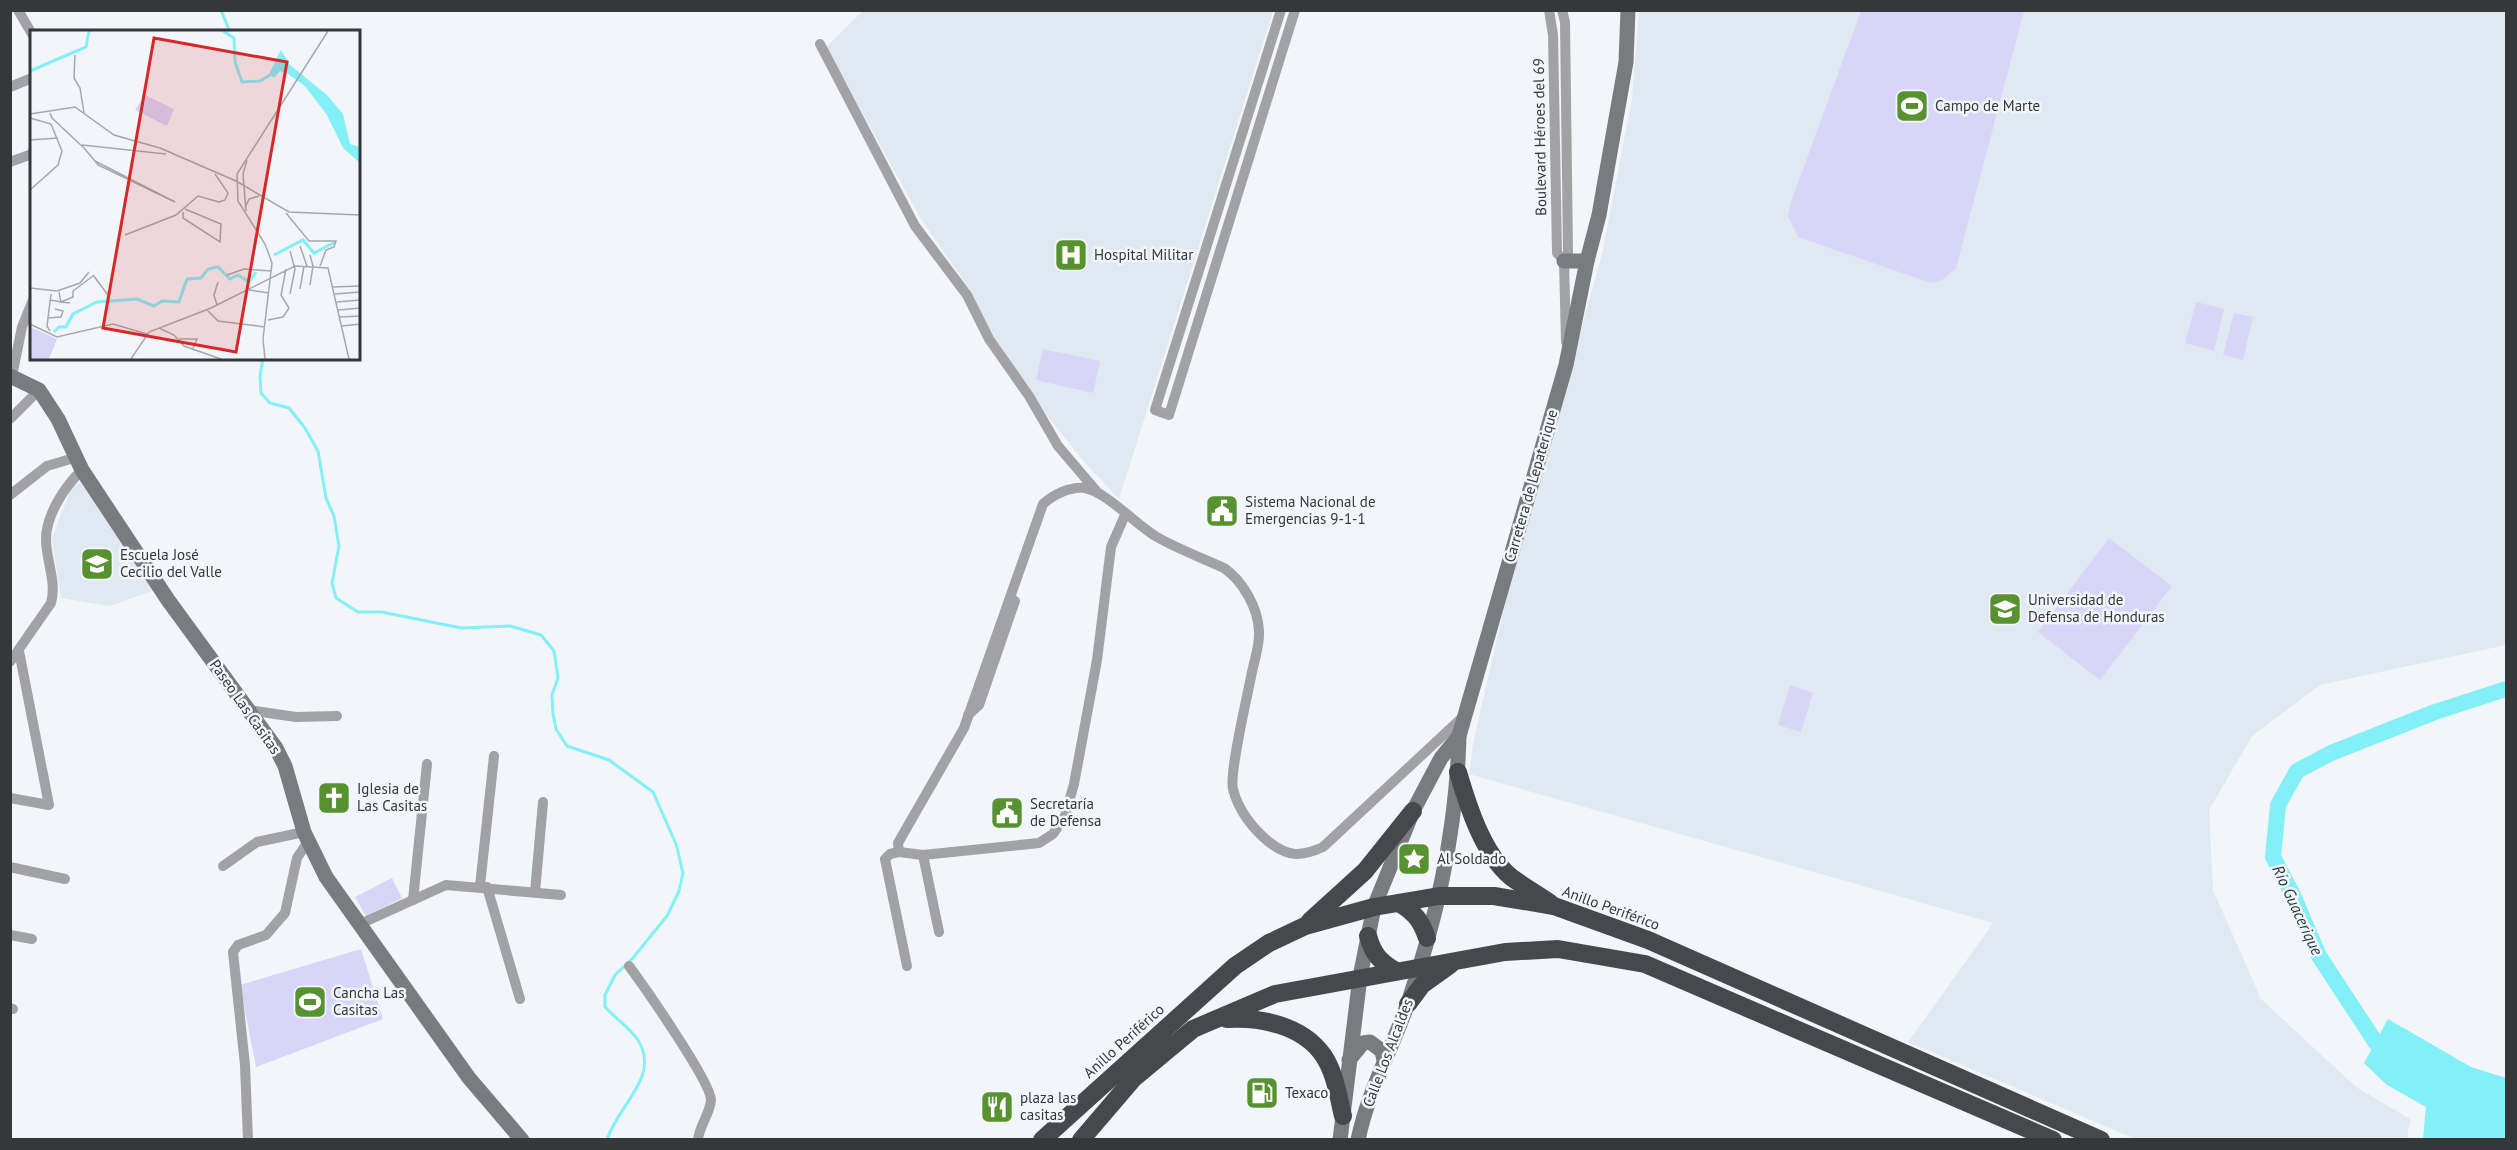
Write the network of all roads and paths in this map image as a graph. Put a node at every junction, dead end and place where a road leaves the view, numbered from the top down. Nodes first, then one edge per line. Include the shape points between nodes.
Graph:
1 (18, 10) edge
2 (1281, 10) edge
3 (1295, 10) edge
4 (1549, 10) edge
5 (1562, 10) edge
6 (1628, 17) edge
7 (30, 31) edge
8 (820, 44) dead end
9 (30, 79) edge
10 (10, 87) edge
11 (30, 155) edge
12 (10, 162) edge
13 (1564, 261) junction
14 (1587, 261) junction
15 (30, 307) edge
16 (1566, 365) junction
17 (11, 376) edge
18 (39, 390) junction
19 (10, 419) edge
20 (78, 464) junction
21 (10, 495) edge
22 (1100, 496) junction
23 (1125, 515) junction
24 (19, 651) junction
25 (10, 662) edge
26 (248, 710) junction
27 (1465, 714) junction
28 (337, 716) dead end
29 (1459, 736) junction
30 (494, 756) dead end
31 (427, 764) dead end
32 (1458, 772) junction
33 (10, 798) edge
34 (543, 802) dead end
35 (1413, 812) junction
36 (307, 836) junction
37 (899, 852) junction
38 (923, 855) junction
39 (223, 866) dead end
40 (10, 867) edge
41 (65, 879) dead end
42 (483, 887) junction
43 (535, 892) junction
44 (561, 895) dead end
45 (1439, 896) junction
46 (413, 900) junction
47 (1399, 903) junction
48 (1554, 906) junction
49 (1374, 907) junction
50 (360, 924) junction
51 (1305, 926) junction
52 (939, 932) dead end
53 (10, 935) edge
54 (1368, 936) junction
55 (1427, 938) junction
56 (32, 939) dead end
57 (1467, 959) junction
58 (629, 966) dead end
59 (907, 966) dead end
60 (1418, 968) junction
61 (1396, 971) junction
62 (1360, 977) junction
63 (520, 999) dead end
64 (1408, 1004) junction
65 (1213, 1020) junction
66 (1383, 1060) junction
67 (1349, 1061) junction
68 (1343, 1116) junction
69 (248, 1140) edge
70 (522, 1140) edge
71 (698, 1140) edge
72 (1042, 1140) edge
73 (1081, 1140) edge
74 (1340, 1140) edge
75 (1358, 1140) edge
76 (2053, 1140) edge
77 (2101, 1140) edge

1 - 7 street
2 - 3 street via 1155,410 1169,414
4 - 13 street, Boulevard Héroes del 69 via 1553,35 1557,253
5 - 13 street, Boulevard Héroes del 69 via 1568,252
6 - 14 main road, Carretera de Lepaterique via 1626,62
8 - 22 street via 915,226 967,295 989,339 1058,446
9 - 10 street
11 - 12 street
13 - 14 main road
13 - 16 street, Boulevard Héroes del 69
14 - 16 main road, Carretera de Lepaterique
15 - 17 street
16 - 27 main road, Carretera de Lepaterique
17 - 18 main road, Paseo Las Casitas
18 - 19 street
18 - 20 main road, Paseo Las Casitas via 58,419
20 - 21 street via 47,466
20 - 24 street via 47,528 54,593 51,603
20 - 26 main road, Paseo Las Casitas via 168,600
22 - 23 street
22 - 37 street via 1085,488 1069,490 1053,495 1043,504 964,728 898,843
23 - 27 street via 1157,537 1234,575 1252,603 1259,629 1258,643 1232,787 1252,825 1279,850 1291,856 1323,847
23 - 38 street via 1111,547 1087,726 1065,816 1053,834 1039,843
24 - 25 street
24 - 33 street via 49,805
26 - 28 street via 296,717
26 - 36 main road, Paseo Las Casitas via 285,766
27 - 29 main road, Carretera de Lepaterique
29 - 32 main road, Carretera de Lepaterique
29 - 35 main road, Carretera de Lepaterique via 1442,758
30 - 42 street
31 - 46 street
32 - 45 main road, Carretera de Lepaterique
32 - 48 highway via 1468,806 1486,844 1509,875
34 - 43 street
35 - 49 main road, Carretera de Lepaterique
35 - 51 highway via 1365,871
36 - 39 street via 257,842
36 - 50 main road, Paseo Las Casitas via 326,877
36 - 69 street via 297,858 285,913 266,935 238,945 233,952
37 - 38 street
37 - 59 street via 885,859
38 - 52 street
40 - 41 street
42 - 43 street
42 - 46 street via 446,885
42 - 63 street
43 - 44 street
45 - 47 highway, Anillo Periférico
45 - 48 highway, Anillo Periférico via 1494,896
45 - 55 main road, Carretera de Lepaterique
46 - 50 street
47 - 49 highway, Anillo Periférico
47 - 55 highway via 1412,910
48 - 77 highway, Anillo Periférico via 1648,940
49 - 51 highway, Anillo Periférico
49 - 54 main road, Carretera de Lepaterique
50 - 70 main road, Paseo Las Casitas via 469,1078
51 - 72 highway, Anillo Periférico via 1235,966
53 - 56 street
54 - 61 highway via 1382,964
54 - 62 main road, Carretera de Lepaterique
55 - 60 main road, Carretera de Lepaterique
57 - 60 highway
57 - 64 highway via 1431,977
57 - 76 highway via 1505,952 1558,950 1645,964
58 - 71 street via 684,1047 710,1095
60 - 61 highway
60 - 64 main road, Calle Los Alcaldes
61 - 62 highway
62 - 65 highway via 1275,994
62 - 67 main road, Calle Los Alcaldes
64 - 66 main road, Calle Los Alcaldes
65 - 68 highway via 1251,1018 1282,1026 1307,1039 1323,1054 1331,1070
65 - 73 highway via 1193,1029 1134,1078
66 - 67 main road via 1382,1051 1370,1042 1356,1048
66 - 75 main road, Calle Los Alcaldes
67 - 68 main road, Calle Los Alcaldes
68 - 74 main road, Calle Los Alcaldes

